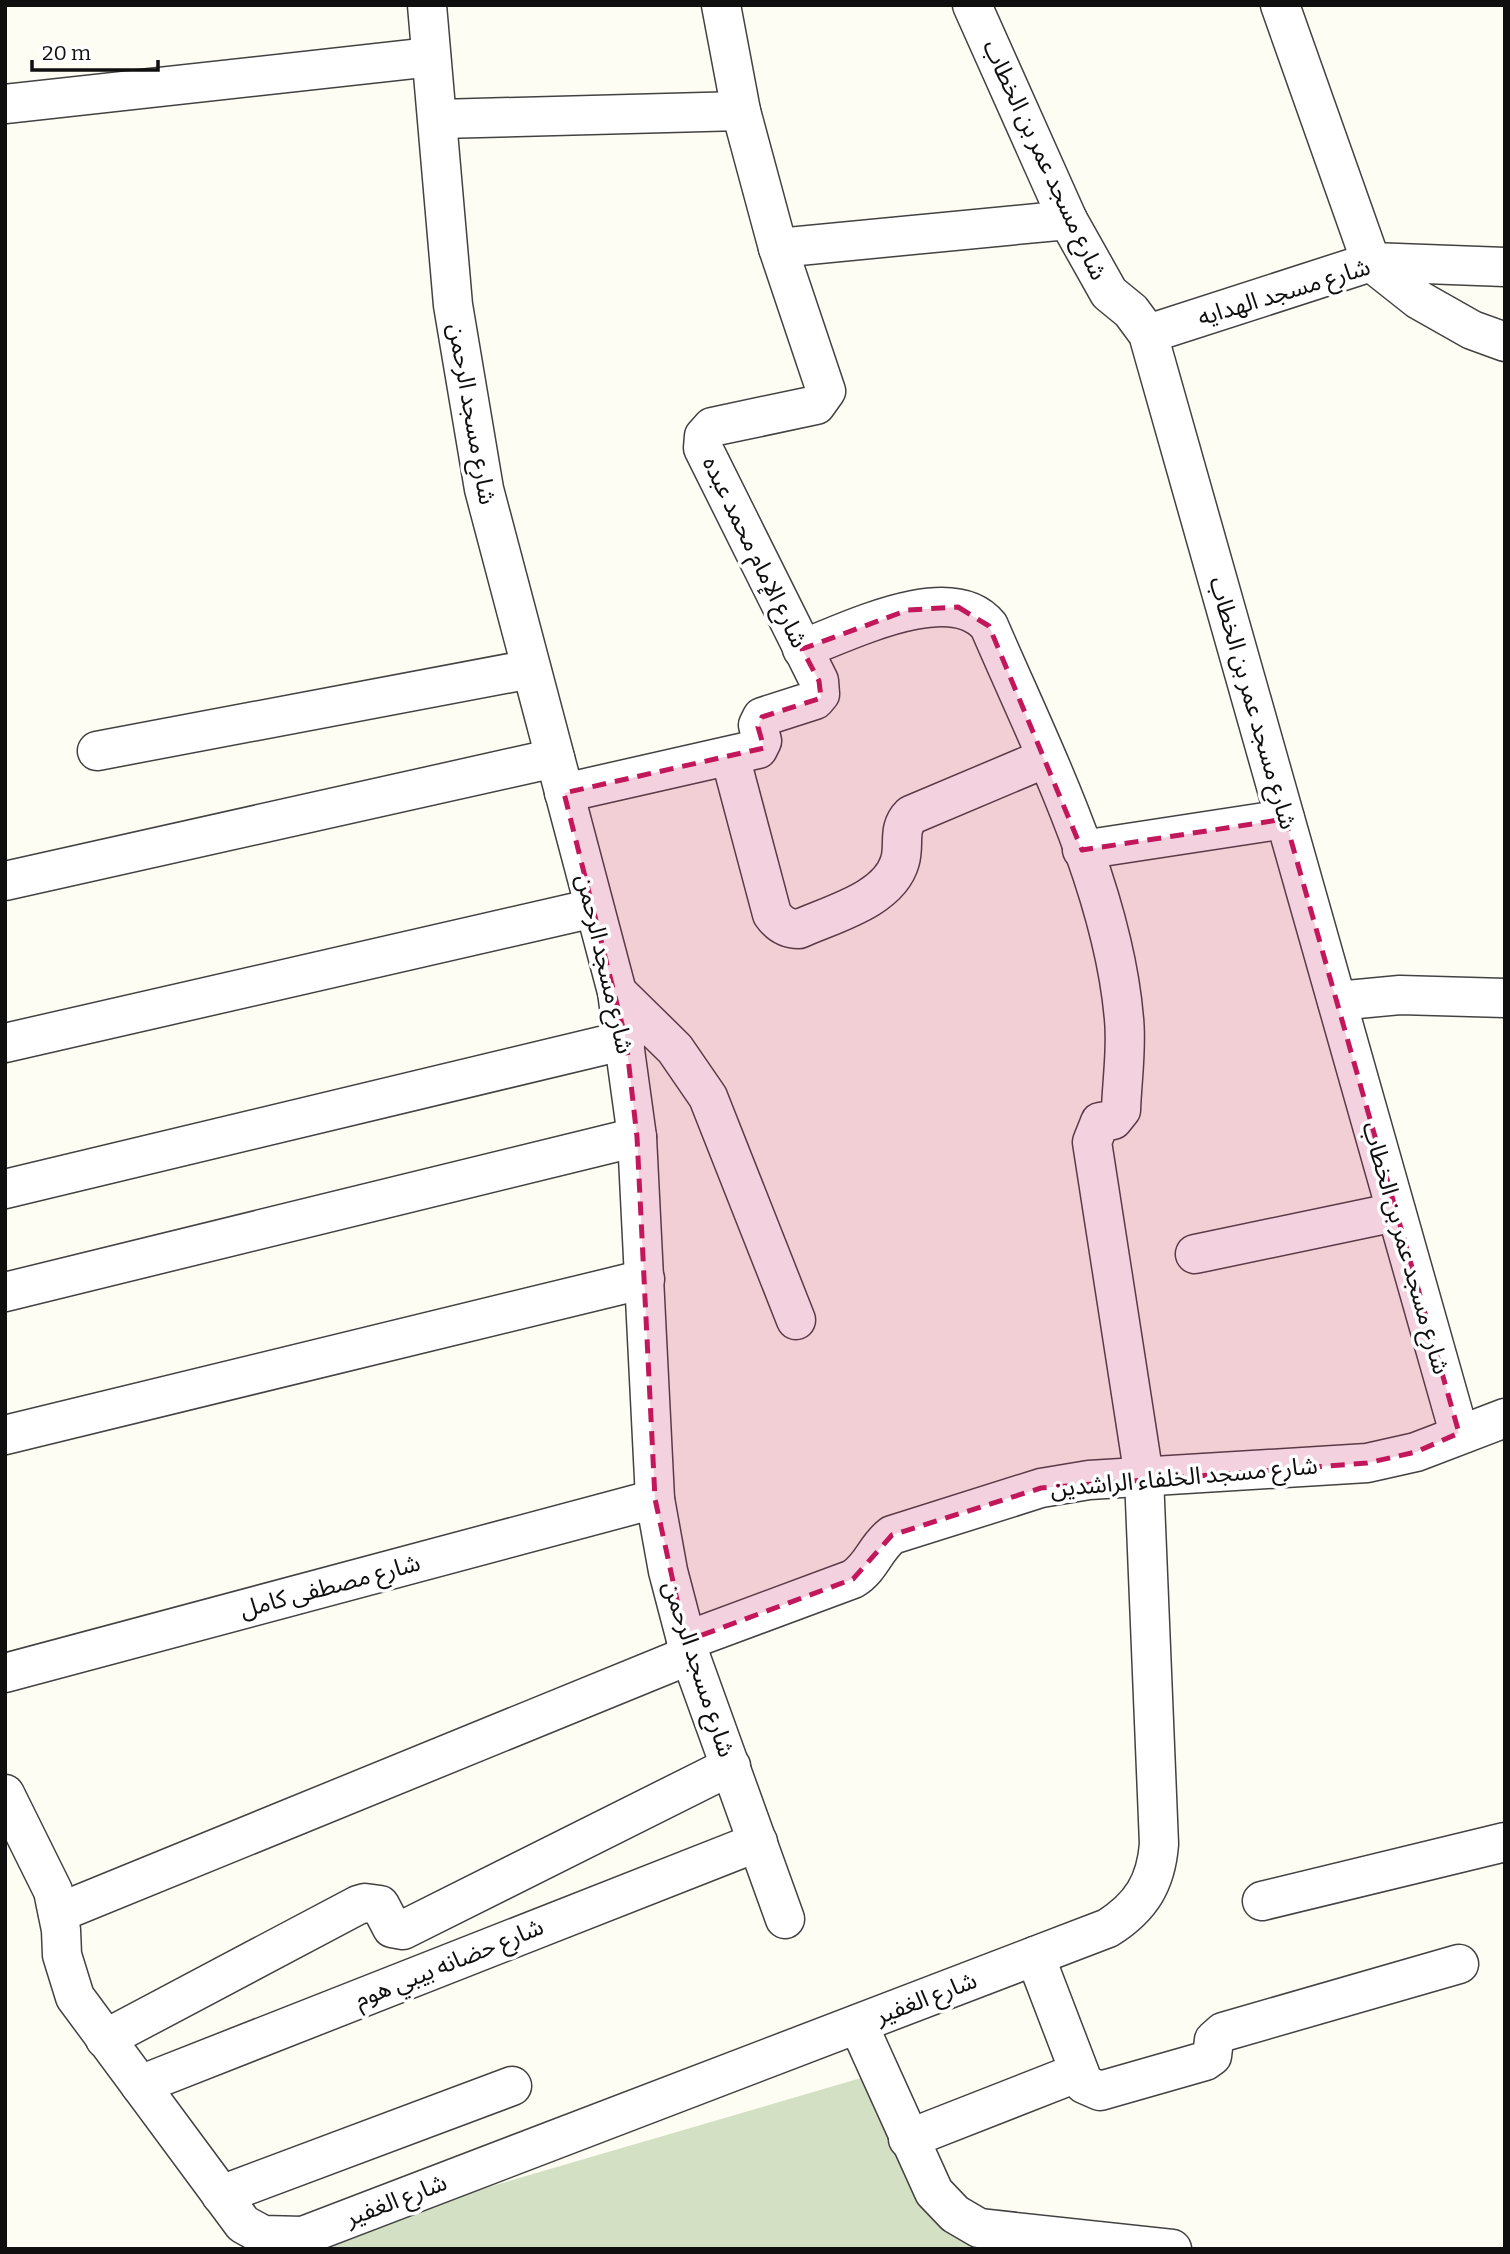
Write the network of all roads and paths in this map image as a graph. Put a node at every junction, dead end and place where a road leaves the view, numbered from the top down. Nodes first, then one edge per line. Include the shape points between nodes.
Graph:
1 (427, 5) edge
2 (721, 5) edge
3 (972, 5) edge
4 (1280, 5) edge
5 (431, 57) junction
6 (5, 104) edge
7 (741, 111) junction
8 (439, 119) junction
9 (1068, 220) junction
10 (778, 247) junction
11 (1371, 262) junction
12 (1505, 267) edge
13 (1148, 334) junction
14 (1505, 342) edge
15 (802, 649) junction
16 (531, 669) junction
17 (97, 751) dead end
18 (730, 755) junction
19 (1046, 758) junction
20 (559, 776) junction
21 (1285, 819) junction
22 (1082, 849) junction
23 (5, 881) edge
24 (594, 908) junction
25 (617, 992) junction
26 (1505, 998) edge
27 (1337, 1001) junction
28 (626, 1040) junction
29 (5, 1043) edge
30 (637, 1137) junction
31 (5, 1189) edge
32 (1396, 1212) junction
33 (1195, 1254) dead end
34 (645, 1279) junction
35 (5, 1292) edge
36 (796, 1320) dead end
37 (1505, 1418) edge
38 (1459, 1433) junction
39 (5, 1435) edge
40 (1144, 1477) junction
41 (655, 1499) junction
42 (688, 1648) junction
43 (5, 1672) edge
44 (731, 1766) junction
45 (5, 1794) edge
46 (758, 1842) junction
47 (1505, 1842) edge
48 (1262, 1900) dead end
49 (58, 1913) junction
50 (785, 1919) dead end
51 (1035, 1956) junction
52 (1459, 1964) dead end
53 (858, 2024) junction
54 (105, 2039) junction
55 (1079, 2072) junction
56 (140, 2085) junction
57 (512, 2086) dead end
58 (908, 2139) junction
59 (221, 2194) junction
60 (1172, 2249) edge

1 - 5 street, شارع مسجد الرحمن
2 - 7 street, شارع الإمام محمد عبده
3 - 9 street, شارع مسجد عمر بن الخطاب
4 - 11 street
5 - 6 street
5 - 8 street, شارع مسجد الرحمن
7 - 8 street
7 - 10 street, شارع الإمام محمد عبده
8 - 16 street, شارع مسجد الرحمن via 453,305 484,489
9 - 10 street
9 - 13 street, شارع مسجد عمر بن الخطاب via 1109,293 1131,311
10 - 15 street, شارع الإمام محمد عبده via 825,385 824,397 816,405 712,427 702,443
11 - 12 street, شارع مسجد الهدايه
11 - 13 street, شارع مسجد الهدايه
11 - 14 street via 1419,300 1472,330
13 - 21 street, شارع مسجد عمر بن الخطاب
15 - 18 street, شارع الإمام محمد عبده via 819,681 820,694 762,717 758,749
15 - 19 street via 908,610 970,610 989,626
16 - 17 street
16 - 20 street, شارع مسجد الرحمن
18 - 19 street via 772,914 791,929 875,894 888,883 903,849 902,828 911,815
18 - 20 street, شارع الإمام محمد عبده
19 - 22 street
20 - 23 street, شارع الإمام محمد عبده
20 - 24 street, شارع مسجد الرحمن
21 - 22 street
21 - 27 street, شارع مسجد عمر بن الخطاب
22 - 40 street, شارع الغفير via 1110,931 1125,1020 1121,1110 1113,1120 1100,1122 1092,1142
24 - 25 street, شارع مسجد الرحمن
24 - 29 street
25 - 28 street, شارع مسجد الرحمن
25 - 36 street via 674,1049 708,1097
26 - 27 street via 1400,995
27 - 32 street, شارع مسجد عمر بن الخطاب
28 - 30 street, شارع مسجد الرحمن
28 - 31 street
30 - 34 street, شارع مسجد الرحمن
30 - 35 street
32 - 33 street
32 - 38 street, شارع مسجد عمر بن الخطاب
34 - 39 street
34 - 41 street, شارع مسجد الرحمن
37 - 38 street, شارع مسجد الخلفاء الراشدين
38 - 40 street, شارع مسجد الخلفاء الراشدين via 1416,1452 1367,1463
40 - 42 street, شارع مسجد الخلفاء الراشدين via 1041,1488 892,1535 853,1578
40 - 51 street, شارع الغفير via 1157,1870 1130,1914 1108,1928
41 - 42 street, شارع مسجد الرحمن
41 - 43 street, شارع مصطفى كامل
42 - 44 street, شارع مسجد الرحمن
42 - 49 street, شارع مسجد الخلفاء الراشدين
44 - 46 street, شارع مسجد الرحمن
44 - 54 street via 403,1930 392,1928 380,1905 358,1906
45 - 49 street via 53,1891
46 - 50 street, شارع مسجد الرحمن
46 - 56 street, شارع حضانه بيبي هوم
47 - 48 street
49 - 54 street via 62,1955 75,1997
51 - 53 street, شارع الغفير
51 - 55 street
52 - 55 street via 1223,2032 1214,2040 1209,2059 1109,2090 1091,2089
53 - 58 street
53 - 59 street, شارع الغفير via 303,2236 263,2235 243,2224
54 - 56 street
55 - 58 street
56 - 59 street
57 - 59 street
58 - 60 street via 934,2192 954,2214 979,2228

